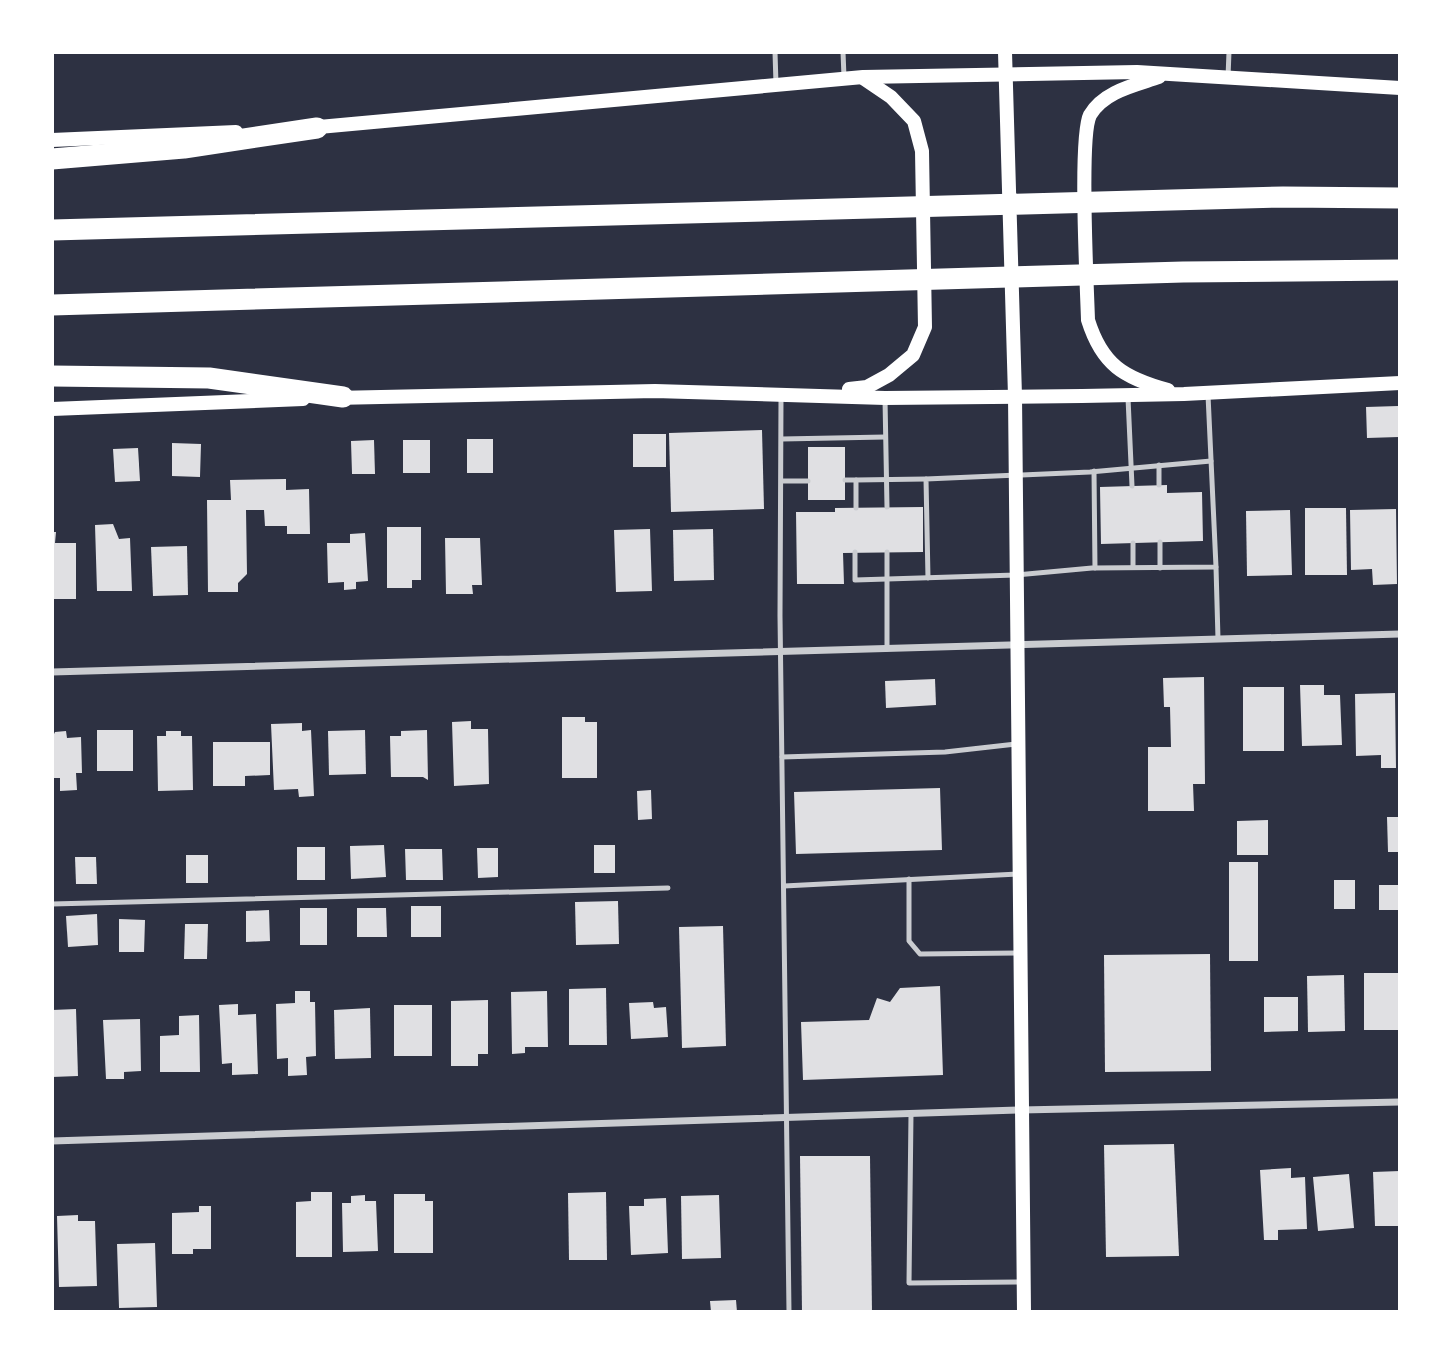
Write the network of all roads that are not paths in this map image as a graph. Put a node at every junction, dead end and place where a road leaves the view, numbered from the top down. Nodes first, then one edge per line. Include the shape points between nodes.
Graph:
1 (775, 52) edge
2 (843, 52) edge
3 (1005, 52) edge
4 (1229, 52) edge
5 (1167, 74) junction
6 (1006, 75) junction
7 (863, 77) junction
8 (1228, 78) junction
9 (844, 79) junction
10 (776, 85) junction
11 (1399, 88) edge
12 (317, 128) junction
13 (52, 140) edge
14 (52, 159) edge
15 (1399, 198) edge
16 (52, 230) edge
17 (1399, 270) edge
18 (52, 305) edge
19 (52, 376) edge
20 (1399, 383) edge
21 (1208, 392) junction
22 (781, 393) junction
23 (810, 394) junction
24 (1184, 394) junction
25 (1128, 395) junction
26 (1015, 396) junction
27 (343, 397) junction
28 (885, 398) junction
29 (52, 409) edge
30 (885, 438) junction
31 (782, 439) junction
32 (1211, 461) junction
33 (1159, 465) junction
34 (1132, 467) junction
35 (1094, 471) junction
36 (1015, 476) junction
37 (845, 480) dead end
38 (856, 480) junction
39 (886, 480) junction
40 (926, 480) junction
41 (783, 481) junction
42 (808, 481) dead end
43 (1159, 485) dead end
44 (1132, 486) dead end
45 (887, 507) dead end
46 (856, 508) dead end
47 (1160, 542) dead end
48 (1133, 543) dead end
49 (855, 552) dead end
50 (887, 552) dead end
51 (1133, 567) junction
52 (1216, 567) junction
53 (1095, 568) junction
54 (1160, 568) junction
55 (1016, 575) junction
56 (928, 578) junction
57 (887, 580) junction
58 (1399, 634) edge
59 (1218, 639) junction
60 (1015, 645) junction
61 (887, 649) junction
62 (781, 651) junction
63 (52, 672) edge
64 (1016, 744) junction
65 (782, 757) junction
66 (1018, 874) junction
67 (909, 879) junction
68 (784, 886) junction
69 (668, 888) dead end
70 (52, 904) edge
71 (1019, 953) junction
72 (1399, 1102) edge
73 (1021, 1110) junction
74 (911, 1114) junction
75 (786, 1118) junction
76 (52, 1141) edge
77 (1023, 1282) junction
78 (789, 1311) edge
79 (1024, 1311) edge

1 - 10 lane
2 - 9 lane
3 - 6 main road
4 - 8 lane
5 - 6 main road
5 - 8 main road
5 - 24 main road via 1115,91 1090,116 1085,146 1088,320 1096,346 1119,371
6 - 7 main road
6 - 26 main road
7 - 9 main road
7 - 23 main road via 914,121 922,151 925,327 913,355 889,376 867,387
8 - 11 main road
9 - 10 main road
10 - 12 main road
12 - 13 main road
12 - 14 highway via 184,148
15 - 16 highway
17 - 18 highway via 1142,273
19 - 27 highway via 209,378
20 - 21 main road
21 - 24 main road
21 - 32 lane
22 - 23 main road
22 - 27 main road
22 - 31 lane
23 - 28 main road
24 - 25 main road
25 - 26 main road
25 - 34 lane
26 - 28 main road
26 - 36 main road
27 - 29 main road
28 - 30 lane
30 - 31 lane
30 - 39 lane
31 - 41 lane
32 - 33 lane
32 - 52 lane
33 - 34 lane
33 - 43 lane
34 - 35 lane
34 - 44 lane
35 - 36 lane
35 - 53 lane
36 - 40 lane
36 - 55 main road
37 - 38 lane
38 - 39 lane
38 - 46 lane
39 - 40 lane
39 - 45 lane
40 - 56 lane
41 - 42 lane
41 - 62 lane
47 - 54 lane
48 - 51 lane
49 - 57 lane via 855,580
50 - 57 lane
51 - 53 lane
51 - 54 lane
52 - 54 lane
52 - 59 lane
53 - 55 lane
55 - 56 lane
55 - 60 main road
56 - 57 lane
57 - 61 lane
58 - 59 street
59 - 60 street
60 - 61 street
60 - 64 main road
61 - 62 street
62 - 63 street
62 - 65 lane
64 - 65 lane via 945,752
64 - 66 main road
65 - 68 lane
66 - 67 lane
66 - 71 main road
67 - 68 lane
67 - 71 lane via 909,941 920,954
68 - 75 lane
69 - 70 lane
71 - 73 main road
72 - 73 street
73 - 74 street
73 - 77 main road
74 - 75 street
74 - 77 lane via 909,1283
75 - 76 street
75 - 78 lane
77 - 79 main road

